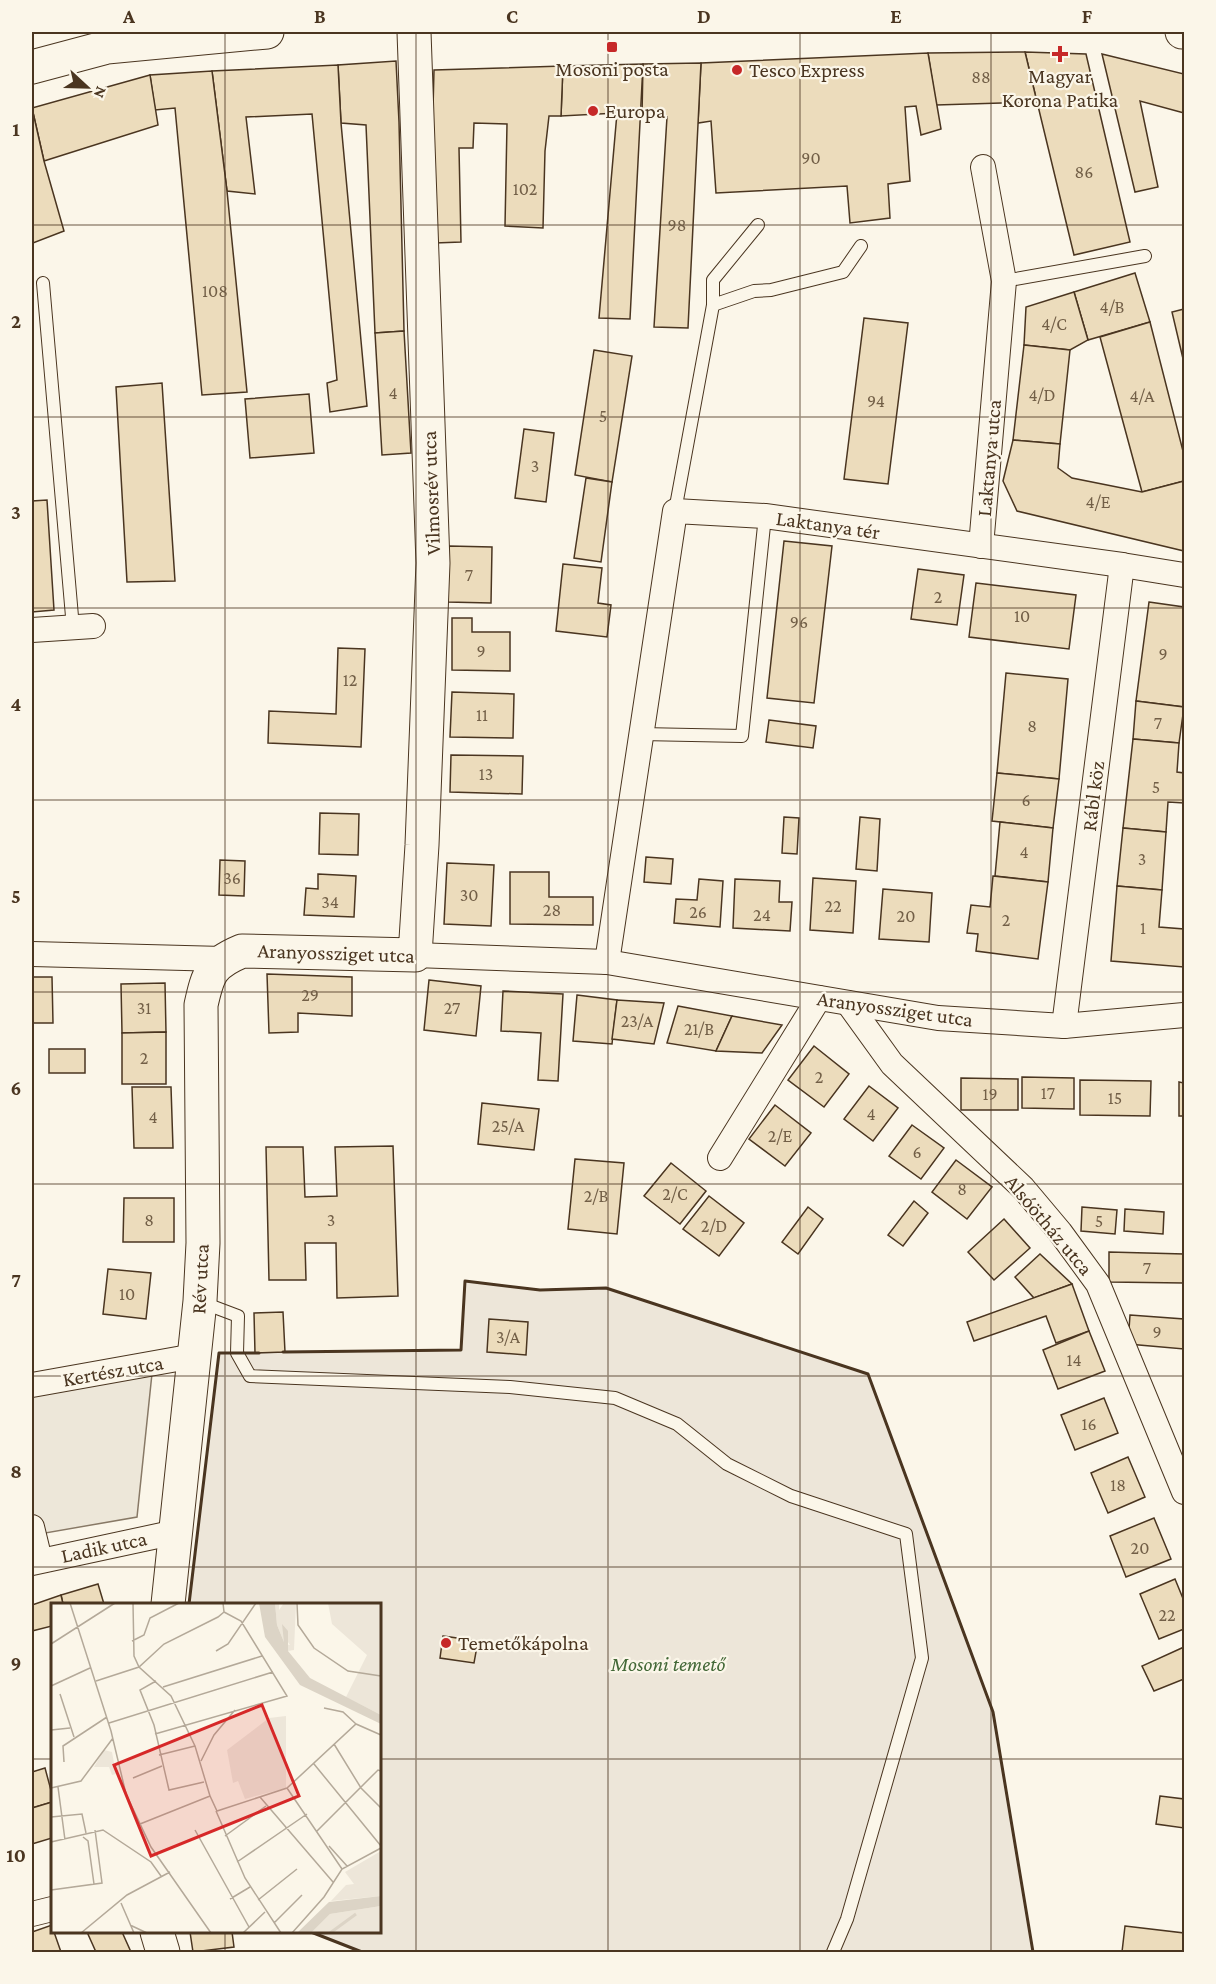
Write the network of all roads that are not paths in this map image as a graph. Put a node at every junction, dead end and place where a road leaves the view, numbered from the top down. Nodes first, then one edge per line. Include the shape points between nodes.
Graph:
1 (267, 32) edge
2 (414, 32) edge
3 (106, 39) edge
4 (32, 67) edge
5 (983, 167) dead end
6 (758, 225) dead end
7 (861, 246) dead end
8 (1145, 256) dead end
9 (1005, 281) junction
10 (43, 283) dead end
11 (713, 305) junction
12 (675, 511) junction
13 (765, 516) junction
14 (981, 546) junction
15 (1122, 565) junction
16 (1185, 575) edge
17 (83, 627) joint
18 (32, 630) edge
19 (641, 734) junction
20 (32, 954) edge
21 (415, 955) junction
22 (223, 959) junction
23 (607, 962) junction
24 (819, 998) junction
25 (848, 1003) junction
26 (1185, 1015) edge
27 (1064, 1026) junction
28 (720, 1158) dead end
29 (200, 1301) junction
30 (194, 1356) junction
31 (32, 1385) edge
32 (1185, 1492) edge
33 (32, 1527) edge
34 (176, 1532) junction
35 (36, 1561) edge
36 (168, 1603) edge
37 (51, 1909) edge
38 (32, 1914) edge
39 (156, 1933) edge
40 (163, 1953) edge
41 (833, 1953) edge

1 - 3 main road
2 - 21 main road, Vilmosrév utca via 433,563
3 - 4 main road
5 - 9 street, Laktanya utca
6 - 11 lane via 713,280
7 - 11 lane via 843,272 754,291
8 - 9 lane
9 - 14 street, Laktanya utca
10 - 17 lane
11 - 12 lane
12 - 13 street, Laktanya tér
12 - 19 street
13 - 14 street, Laktanya tér
13 - 19 lane via 742,736
14 - 15 street, Laktanya utca
15 - 16 street, Laktanya utca
15 - 27 street, Rábl köz
17 - 18 street
19 - 23 street
20 - 22 street, Aranyossziget utca
21 - 22 main road, Aranyossziget utca via 242,951
21 - 23 street, Aranyossziget utca
22 - 29 main road, Rév utca via 208,976 201,1005
23 - 24 street, Aranyossziget utca
24 - 25 street, Aranyossziget utca
24 - 28 street
25 - 27 street, Aranyossziget utca via 938,1018
25 - 32 street, Alsóötház utca via 892,1064 1023,1188 1098,1284
26 - 27 street, Aranyossziget utca
29 - 30 main road, Rév utca
29 - 41 lane via 238,1316 237,1353 250,1376 510,1387 615,1398 677,1424 727,1464 791,1496 906,1534 922,1658 847,1919
30 - 31 street, Kertész utca
30 - 34 main road, Rév utca
33 - 35 street
34 - 35 street, Ladik utca
34 - 36 main road, Rév utca
37 - 38 street
39 - 40 main road

